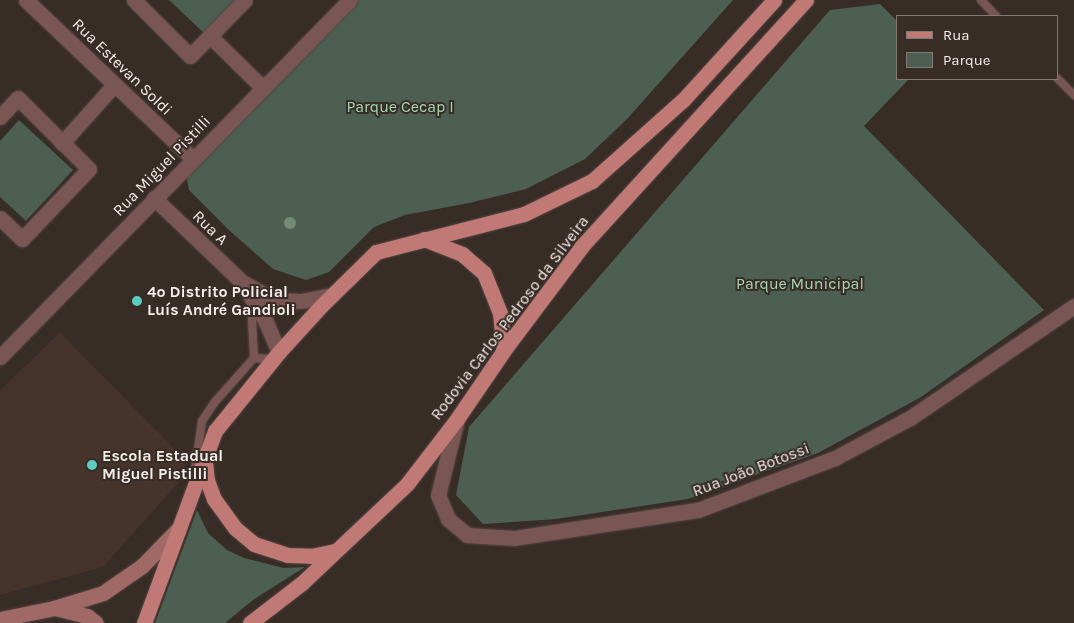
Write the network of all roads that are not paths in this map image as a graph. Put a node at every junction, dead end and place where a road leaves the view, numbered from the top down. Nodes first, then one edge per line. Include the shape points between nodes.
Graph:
1 (26, 0) edge
2 (134, 0) edge
3 (245, 0) edge
4 (350, 0) edge
5 (774, 0) edge
6 (806, 0) edge
7 (980, 0) edge
8 (995, 15) edge
9 (210, 36) junction
10 (1059, 80) edge
11 (114, 85) junction
12 (263, 88) junction
13 (1074, 95) edge
14 (0, 117) edge
15 (62, 143) junction
16 (193, 159) junction
17 (154, 198) junction
18 (0, 218) edge
19 (424, 239) junction
20 (242, 282) junction
21 (332, 295) junction
22 (250, 298) junction
23 (1074, 306) edge
24 (504, 350) junction
25 (276, 356) junction
26 (0, 357) edge
27 (254, 358) junction
28 (457, 419) junction
29 (204, 458) junction
30 (192, 493) junction
31 (178, 529) junction
32 (334, 551) junction
33 (54, 608) junction
34 (0, 619) edge
35 (96, 623) edge
36 (144, 623) edge
37 (250, 623) edge

1 - 11 street, Rua Estevan Soldi
2 - 9 street via 190,56
3 - 9 street
4 - 12 street, Rua Miguel Pistilli
5 - 19 main road, Rodovia Carlos Pedroso da Silveira via 684,99 592,181 524,214
6 - 24 main road, Rodovia Carlos Pedroso da Silveira via 582,246
7 - 8 lane
9 - 12 street
10 - 13 lane
11 - 15 street
11 - 16 street, Rua Estevan Soldi
12 - 16 street, Rua Miguel Pistilli
14 - 15 street via 18,98
15 - 18 street via 89,169 22,240
16 - 17 street, Rua Miguel Pistilli
17 - 20 street, Rua A
17 - 26 street, Rua Miguel Pistilli
19 - 21 main road, Rodovia Carlos Pedroso da Silveira via 376,252
19 - 24 main road via 462,254 484,273 500,313
20 - 21 street, Rua A via 274,300 301,301
20 - 22 street, Rua A
21 - 25 main road, Rodovia Carlos Pedroso da Silveira
22 - 25 street, Rua A via 266,322
22 - 27 lane
23 - 28 street, Rua João Botossi via 910,418 834,458 698,510 514,538 467,535 448,519 438,495
24 - 28 main road, Rodovia Carlos Pedroso da Silveira
25 - 27 lane
25 - 29 main road, Rodovia Carlos Pedroso da Silveira via 215,432
27 - 30 lane via 242,368 202,421
28 - 32 main road, Rodovia Carlos Pedroso da Silveira via 407,484
29 - 30 main road, Rodovia Carlos Pedroso da Silveira
29 - 32 main road via 214,500 235,528 254,544 287,555 311,556
30 - 31 main road, Rodovia Carlos Pedroso da Silveira
31 - 33 main road via 125,579 103,593
31 - 36 main road, Rodovia Carlos Pedroso da Silveira
32 - 37 main road, Rodovia Carlos Pedroso da Silveira via 302,584
33 - 34 main road
33 - 35 main road via 87,616

